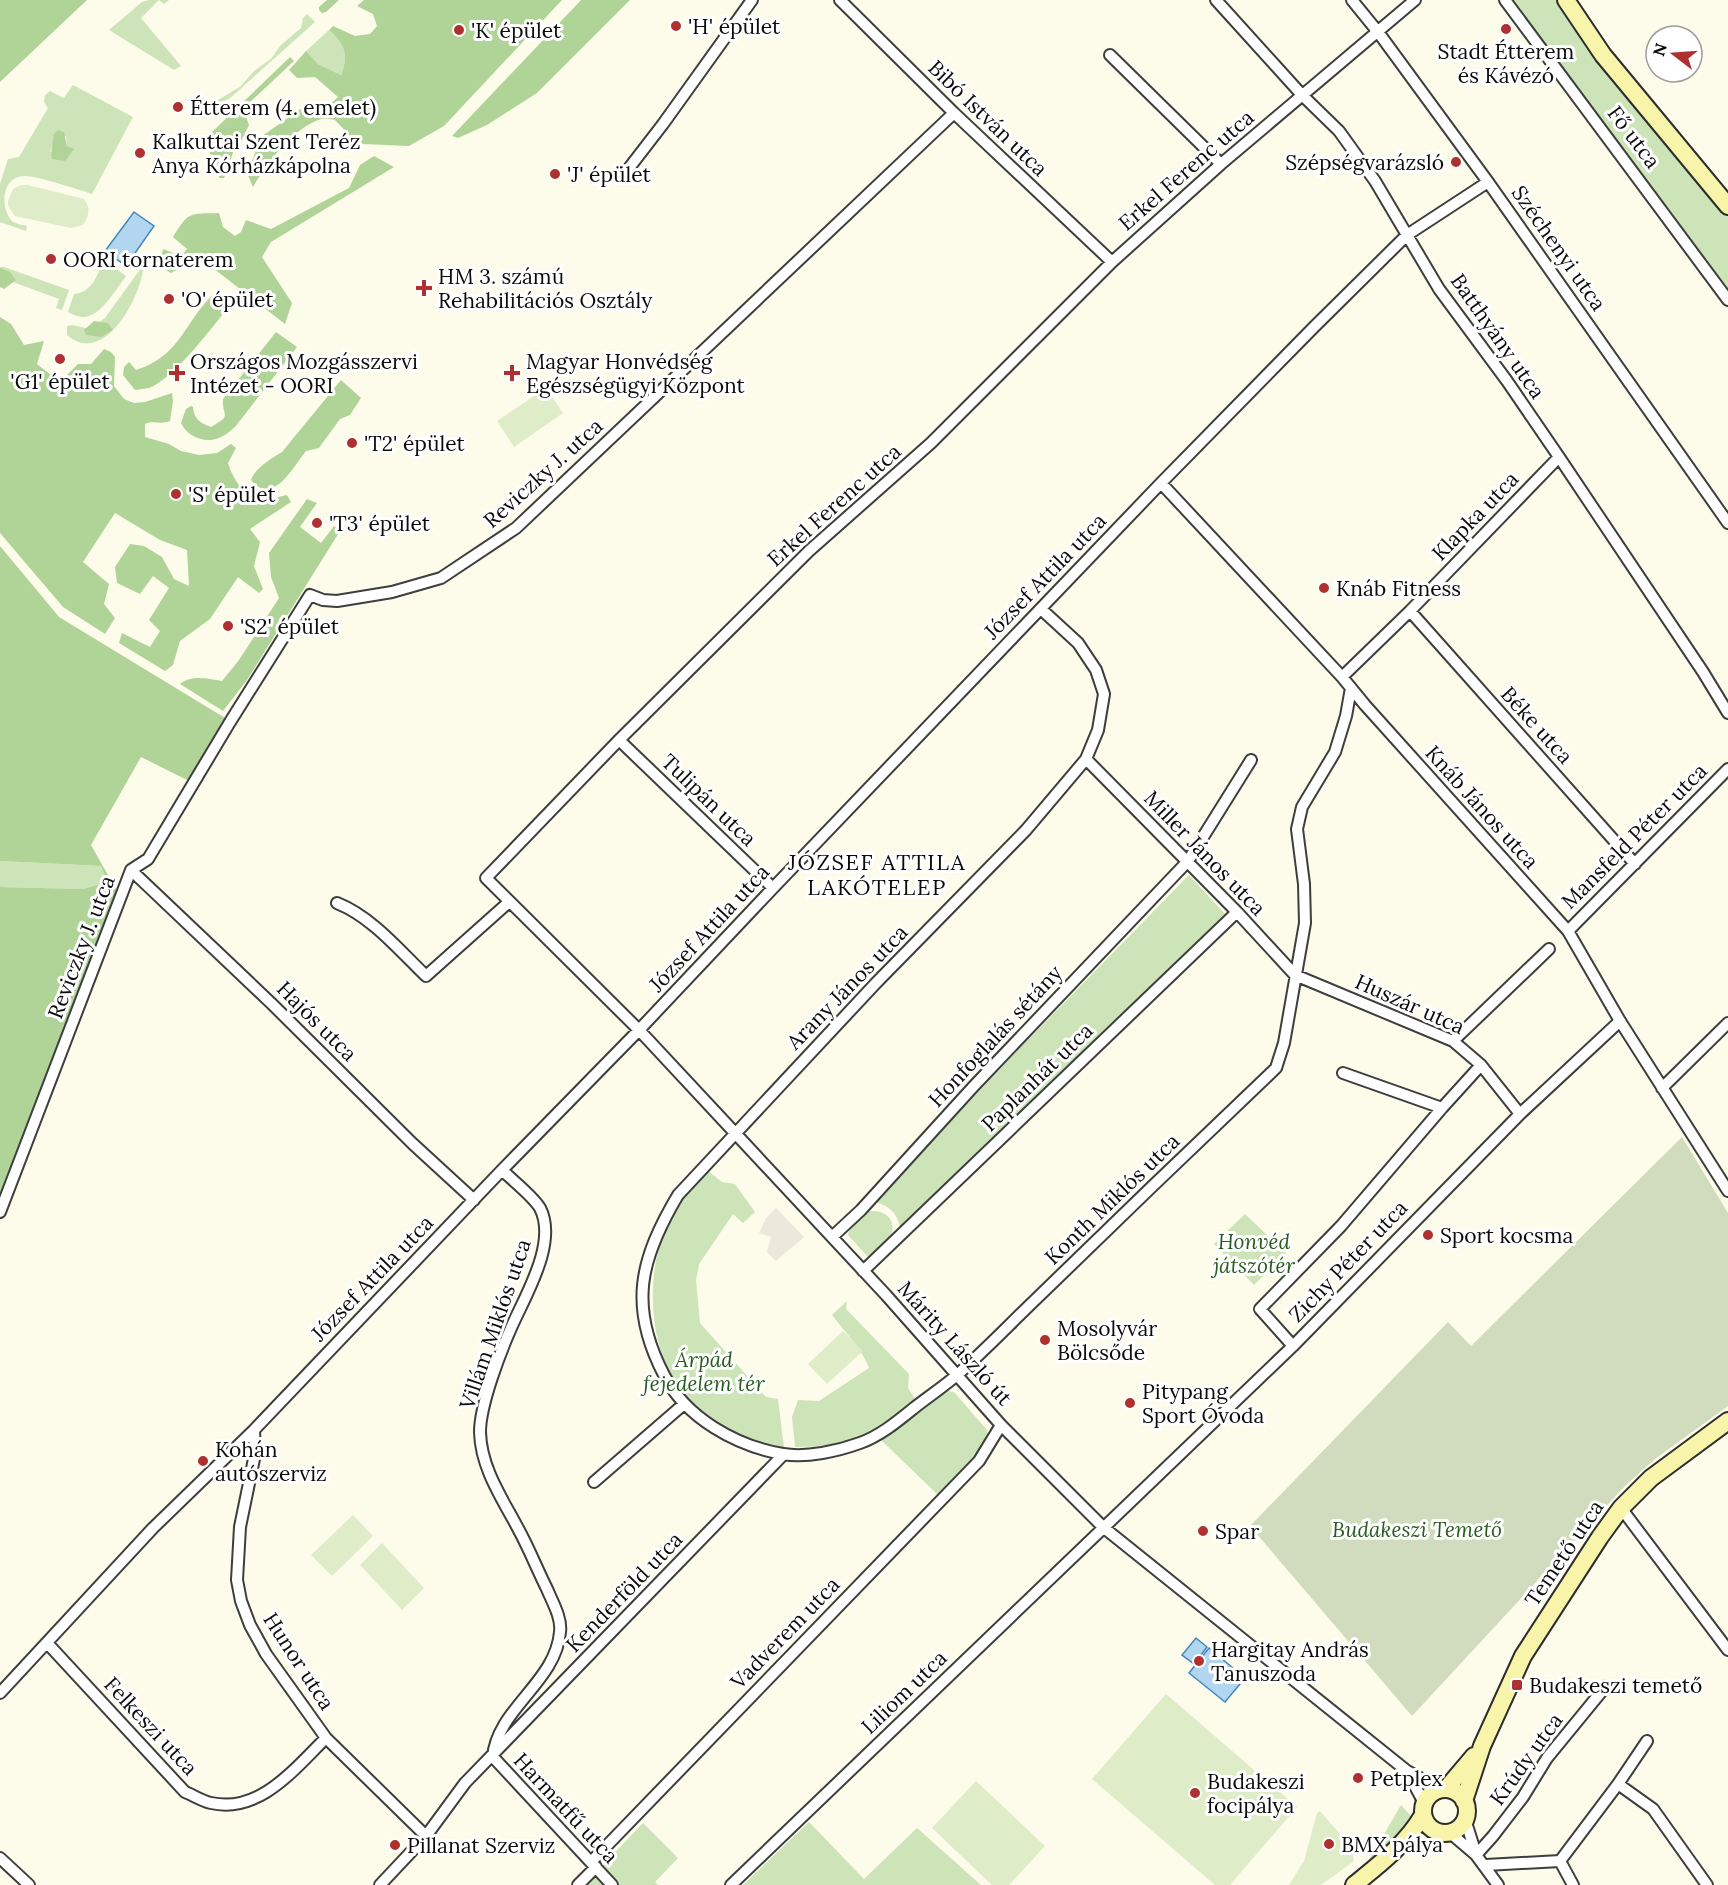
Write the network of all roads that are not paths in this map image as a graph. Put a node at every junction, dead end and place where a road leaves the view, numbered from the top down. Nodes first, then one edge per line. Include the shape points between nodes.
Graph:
1 (752, 0) edge
2 (840, 0) edge
3 (1216, 0) edge
4 (1352, 0) edge
5 (1415, 0) edge
6 (1505, 0) edge
7 (1566, 0) edge
8 (1378, 32) junction
9 (1110, 55) dead end
10 (1302, 96) junction
11 (954, 113) junction
12 (1221, 164) junction
13 (626, 172) dead end
14 (1488, 182) junction
15 (1728, 206) edge
16 (1407, 235) junction
17 (1112, 262) junction
18 (1728, 300) edge
19 (1558, 457) junction
20 (1161, 483) junction
21 (1728, 523) edge
22 (1041, 609) junction
23 (1410, 611) junction
24 (1342, 677) junction
25 (1351, 688) junction
26 (1365, 705) junction
27 (1728, 712) edge
28 (1346, 716) junction
29 (619, 740) junction
30 (1086, 759) junction
31 (1251, 760) dead end
32 (1728, 769) edge
33 (1188, 861) junction
34 (1635, 864) junction
35 (131, 870) junction
36 (773, 888) junction
37 (509, 902) junction
38 (337, 903) dead end
39 (1237, 912) junction
40 (1568, 931) junction
41 (1549, 949) dead end
42 (1295, 975) junction
43 (1620, 1021) junction
44 (1728, 1023) edge
45 (639, 1030) junction
46 (1453, 1041) junction
47 (1481, 1065) junction
48 (1343, 1073) dead end
49 (1662, 1088) junction
50 (1442, 1108) junction
51 (1520, 1114) junction
52 (736, 1132) junction
53 (502, 1170) junction
54 (1728, 1191) edge
55 (474, 1200) junction
56 (0, 1212) edge
57 (832, 1238) junction
58 (864, 1271) junction
59 (1293, 1346) junction
60 (956, 1376) junction
61 (684, 1404) junction
62 (1728, 1421) edge
63 (1002, 1425) junction
64 (254, 1430) junction
65 (784, 1454) junction
66 (594, 1482) dead end
67 (1621, 1508) junction
68 (1103, 1527) junction
69 (48, 1644) junction
70 (1728, 1650) edge
71 (1606, 1686) dead end
72 (0, 1693) edge
73 (326, 1738) junction
74 (1647, 1741) dead end
75 (1482, 1746) junction
76 (493, 1757) junction
77 (1407, 1771) junction
78 (1618, 1784) junction
79 (1443, 1789) junction
80 (1464, 1801) junction
81 (1424, 1809) junction
82 (1465, 1819) junction
83 (1443, 1832) junction
84 (426, 1836) junction
85 (1476, 1855) junction
86 (1390, 1856) junction
87 (0, 1858) edge
88 (1560, 1861) junction
89 (593, 1865) junction
90 (1485, 1865) junction
91 (29, 1885) edge
92 (380, 1885) edge
93 (578, 1885) edge
94 (612, 1885) edge
95 (731, 1885) edge
96 (1354, 1885) edge
97 (1498, 1885) edge
98 (1573, 1885) edge
99 (1707, 1885) edge

1 - 13 street
2 - 11 street, Bibó István utca
3 - 10 street, Batthyány utca
4 - 8 street, Széchenyi utca
5 - 8 street, Erkel Ferenc utca
6 - 18 street, Fő utca
7 - 15 main road, Fő utca via 1603,55
8 - 10 street, Erkel Ferenc utca
8 - 14 street, Széchenyi utca
9 - 12 street
10 - 12 street, Erkel Ferenc utca
10 - 16 street, Batthyány utca via 1340,131
11 - 17 street, Bibó István utca
11 - 35 street, Reviczky J. utca via 516,528 441,578 392,592 337,601 310,595 148,859
12 - 17 street, Erkel Ferenc utca
14 - 16 street, József Attila utca
14 - 21 street, Széchenyi utca
16 - 19 street, Batthyány utca via 1439,289
16 - 20 street, József Attila utca
17 - 29 street, Erkel Ferenc utca via 931,443 809,551
19 - 23 street, Klapka utca
19 - 27 street, Batthyány utca
20 - 22 street, József Attila utca
20 - 24 street, Knáb János utca
22 - 30 street, Arany János utca via 1078,643 1096,670 1104,694 1098,730
22 - 36 street, József Attila utca
23 - 24 street, Klapka utca
23 - 34 street, Béke utca
24 - 25 street, Knáb János utca
25 - 26 street, Knáb János utca
25 - 28 street, Konth Miklós utca
26 - 28 street
26 - 40 street, Knáb János utca
28 - 42 street, Konth Miklós utca via 1335,752 1302,807 1297,829 1305,923
29 - 36 street, Tulipán utca
29 - 37 street, Erkel Ferenc utca via 486,878
30 - 33 street, Miller János utca
30 - 52 street, Arany János utca via 1026,830
31 - 33 street, Honfoglalás sétány
32 - 34 street, Mansfeld Péter utca
33 - 39 street, Miller János utca
33 - 57 street, Honfoglalás sétány
34 - 40 street, Mansfeld Péter utca
35 - 55 street, Hajós utca
35 - 56 street, Reviczky J. utca
36 - 45 street, József Attila utca
37 - 38 street via 426,976 365,918
37 - 45 street, Márity László út
39 - 42 street, Miller János utca
39 - 58 street, Paplanhát utca
40 - 43 street, Knáb János utca
41 - 46 street
42 - 46 street, Huszár utca
42 - 60 street, Konth Miklós utca via 1276,1068
43 - 49 street, Knáb János utca
43 - 51 street, Zichy Péter utca
44 - 49 street
45 - 52 street, Márity László út
45 - 53 street, József Attila utca
46 - 47 street, Huszár utca
47 - 50 street
47 - 51 street, Huszár utca
48 - 50 street
49 - 54 street, Knáb János utca
50 - 59 street via 1341,1226 1260,1309
51 - 59 street, Zichy Péter utca
52 - 57 street, Márity László út
52 - 61 street, Arany János utca via 678,1195 649,1252 642,1303 648,1340 669,1385
53 - 55 street, József Attila utca
53 - 76 street, Villám Miklós utca via 539,1206 546,1236 537,1270 486,1397 480,1431 484,1463 524,1540 561,1628 558,1648 548,1668 501,1729
55 - 64 street, József Attila utca
57 - 58 street, Márity László út
58 - 60 street, Márity László út
59 - 68 street, Zichy Péter utca
60 - 63 street, Márity László út
60 - 65 street, Konth Miklós utca via 893,1425 862,1442 836,1450
61 - 65 street, Konth Miklós utca via 715,1429
61 - 66 street
62 - 67 main road, Temető utca via 1651,1478
63 - 68 street, Márity László út
63 - 89 street, Vadverem utca via 979,1461
64 - 69 street, József Attila utca via 153,1528
64 - 73 street, Hunor utca via 255,1454 240,1527 237,1580 241,1601 266,1654
65 - 76 street, Kenderföld utca
67 - 70 street
67 - 75 main road, Temető utca via 1522,1656
68 - 77 street, Márity László út
68 - 95 street, Liliom utca
69 - 72 street, József Attila utca
69 - 73 street, Felkeszi utca via 185,1792 210,1803 234,1804 268,1792
71 - 85 street, Krúdy utca
73 - 84 street, Hunor utca
74 - 78 street
75 - 79 main road, Temető utca
75 - 80 main road, Temető utca
76 - 84 street, Kenderföld utca via 465,1783
76 - 89 street, Harmatfű utca
77 - 79 street, Márity László út
77 - 81 street, Márity László út
78 - 88 street
78 - 99 street via 1653,1809
79 - 80 main road via 1458,1794
79 - 81 main road via 1431,1794
80 - 82 main road
81 - 83 main road via 1427,1824
81 - 86 main road via 1415,1829
82 - 83 main road via 1459,1827
82 - 85 street
83 - 85 street
83 - 86 main road
84 - 92 street, Kenderföld utca
85 - 90 street
86 - 96 main road
87 - 91 street
88 - 90 street
88 - 98 street
89 - 93 street, Vadverem utca
89 - 94 street, Harmatfű utca
90 - 97 street

